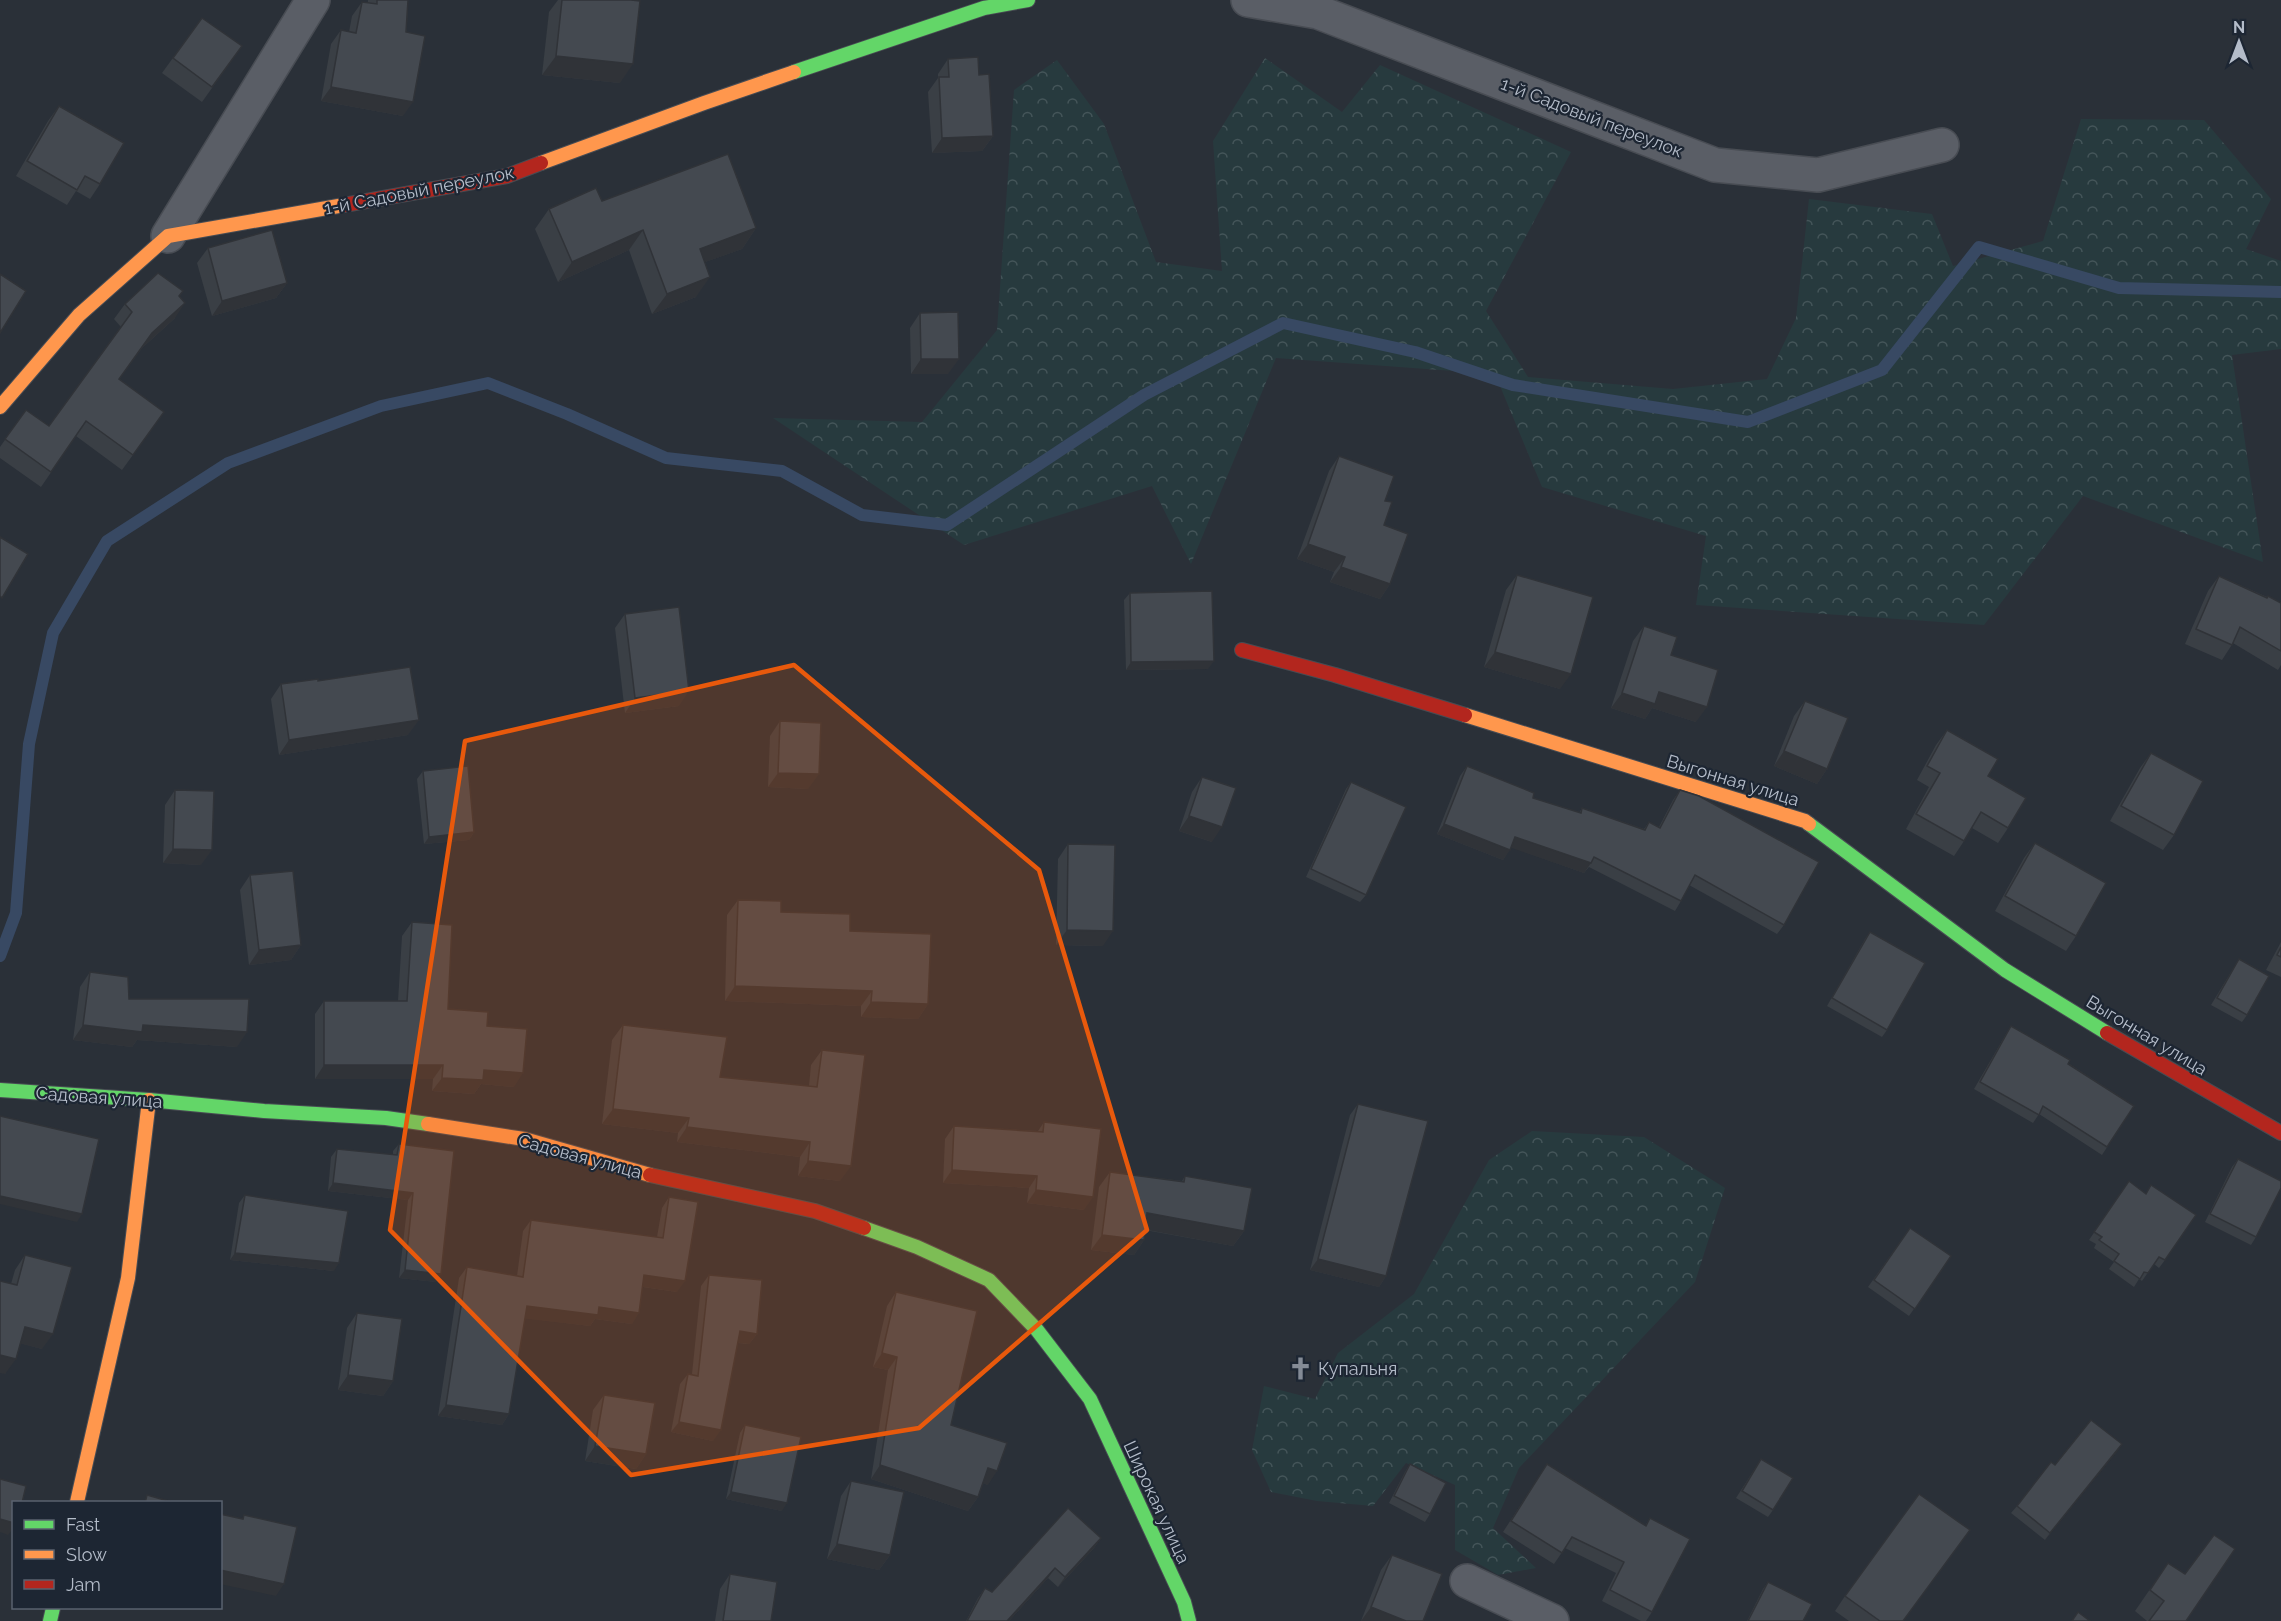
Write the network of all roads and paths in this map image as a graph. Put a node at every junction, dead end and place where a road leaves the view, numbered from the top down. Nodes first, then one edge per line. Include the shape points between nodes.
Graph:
1 (313, 0) edge
2 (1028, 0) edge
3 (1248, 0) edge
4 (1942, 145) dead end
5 (168, 236) junction
6 (0, 408) edge
7 (1242, 650) dead end
8 (0, 1090) edge
9 (149, 1100) junction
10 (2281, 1133) edge
11 (1090, 1398) joint
12 (77, 1501) edge
13 (1467, 1581) dead end
14 (1190, 1621) edge
15 (1552, 1621) edge

1 - 5 street
2 - 5 street, 1-й Садовый переулок via 984,8 704,103 507,176
3 - 4 street, 1-й Садовый переулок via 1318,12 1715,165 1818,175
5 - 6 street via 79,315
7 - 10 street, Выгонная улица via 1335,675 1805,821 2005,970 2125,1045
8 - 9 street, Садовая улица
9 - 11 street, Садовая улица via 386,1118 524,1139 646,1174 815,1211 917,1247 989,1280 1038,1330
9 - 12 street via 128,1278
11 - 14 street, Широкая улица
13 - 15 street

